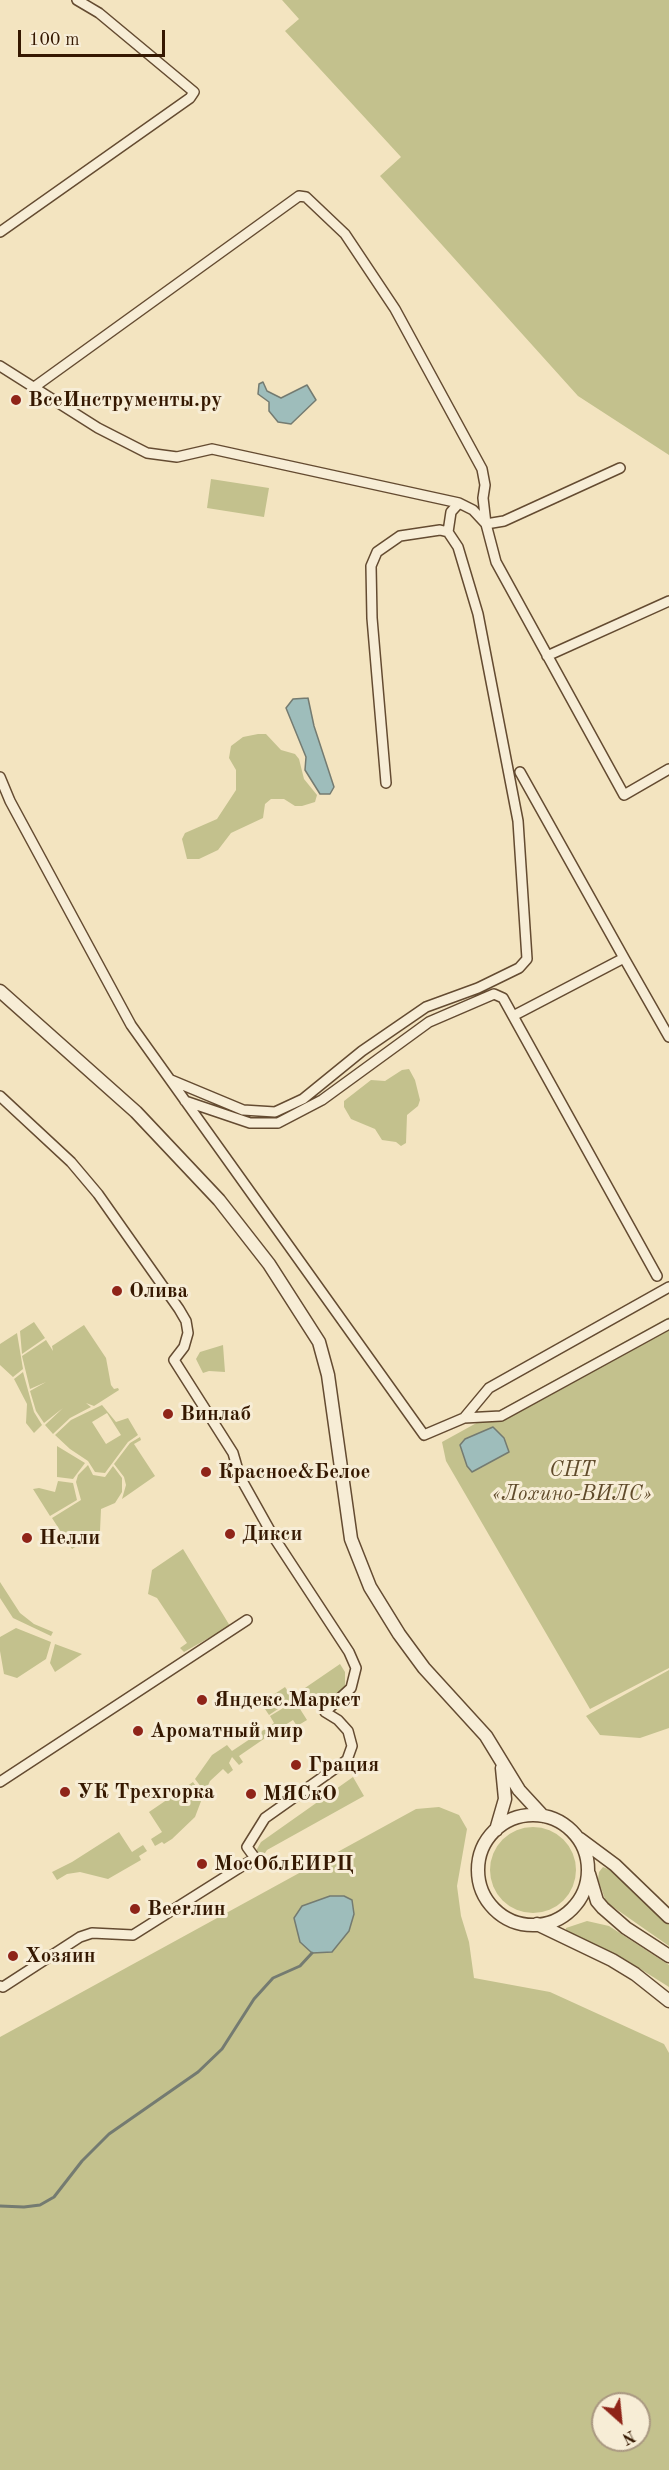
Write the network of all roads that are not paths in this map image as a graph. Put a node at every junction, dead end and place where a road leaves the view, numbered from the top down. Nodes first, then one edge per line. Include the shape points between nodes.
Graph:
1 (76, 0) edge
2 (0, 232) edge
3 (0, 366) edge
4 (33, 388) junction
5 (620, 468) dead end
6 (459, 503) junction
7 (486, 524) junction
8 (448, 532) junction
9 (669, 602) edge
10 (547, 656) junction
11 (669, 769) edge
12 (520, 772) dead end
13 (0, 777) edge
14 (386, 783) dead end
15 (624, 958) junction
16 (0, 992) edge
17 (513, 1016) junction
18 (669, 1037) edge
19 (169, 1079) junction
20 (0, 1096) edge
21 (185, 1101) junction
22 (657, 1276) dead end
23 (669, 1287) edge
24 (669, 1324) edge
25 (464, 1418) junction
26 (247, 1620) dead end
27 (500, 1758) junction
28 (0, 1782) edge
29 (543, 1816) junction
30 (495, 1830) junction
31 (576, 1836) junction
32 (587, 1870) junction
33 (669, 1917) edge
34 (537, 1924) junction
35 (669, 1956) edge
36 (0, 1986) edge
37 (669, 2001) edge

1 - 2 street via 99,13 194,92
3 - 4 street
4 - 6 street via 98,428 161,457 212,449
4 - 7 street via 299,196 306,197 345,234 400,319 482,469
5 - 7 street via 504,522
6 - 7 street via 473,510
6 - 8 street via 452,512
7 - 10 street via 495,562
8 - 14 street via 400,536 377,552 371,566
8 - 19 street via 458,547 478,614 504,743 518,821 527,959 519,968 478,988 426,1007 362,1051 303,1099 275,1112 243,1110
9 - 10 street
10 - 11 street via 624,795
12 - 15 street
13 - 19 street via 131,1025
15 - 17 street
15 - 18 street
16 - 27 street via 136,1112 219,1200 269,1263 319,1342 328,1375 351,1539 370,1587 424,1668 486,1736
17 - 21 street via 503,998 494,994 429,1022 322,1100 278,1123 250,1123
17 - 22 street
19 - 21 street
20 - 36 street via 71,1162 98,1194 179,1309 188,1333 174,1360 233,1453 240,1477 273,1536 356,1668 351,1688 325,1712 348,1731 352,1746 346,1760 265,1818 247,1847 255,1858 133,1935 92,1933 80,1937
21 - 25 street via 424,1435
23 - 25 street via 489,1388
24 - 25 street via 501,1416
26 - 28 street
27 - 29 street via 519,1790
27 - 30 street via 506,1799
29 - 30 street via 522,1816
29 - 31 street
30 - 34 street via 478,1861 484,1896 511,1920
31 - 32 street
31 - 33 street via 615,1865
32 - 34 street via 581,1896 570,1910 555,1920
32 - 35 street via 603,1908
34 - 37 street via 612,1960

